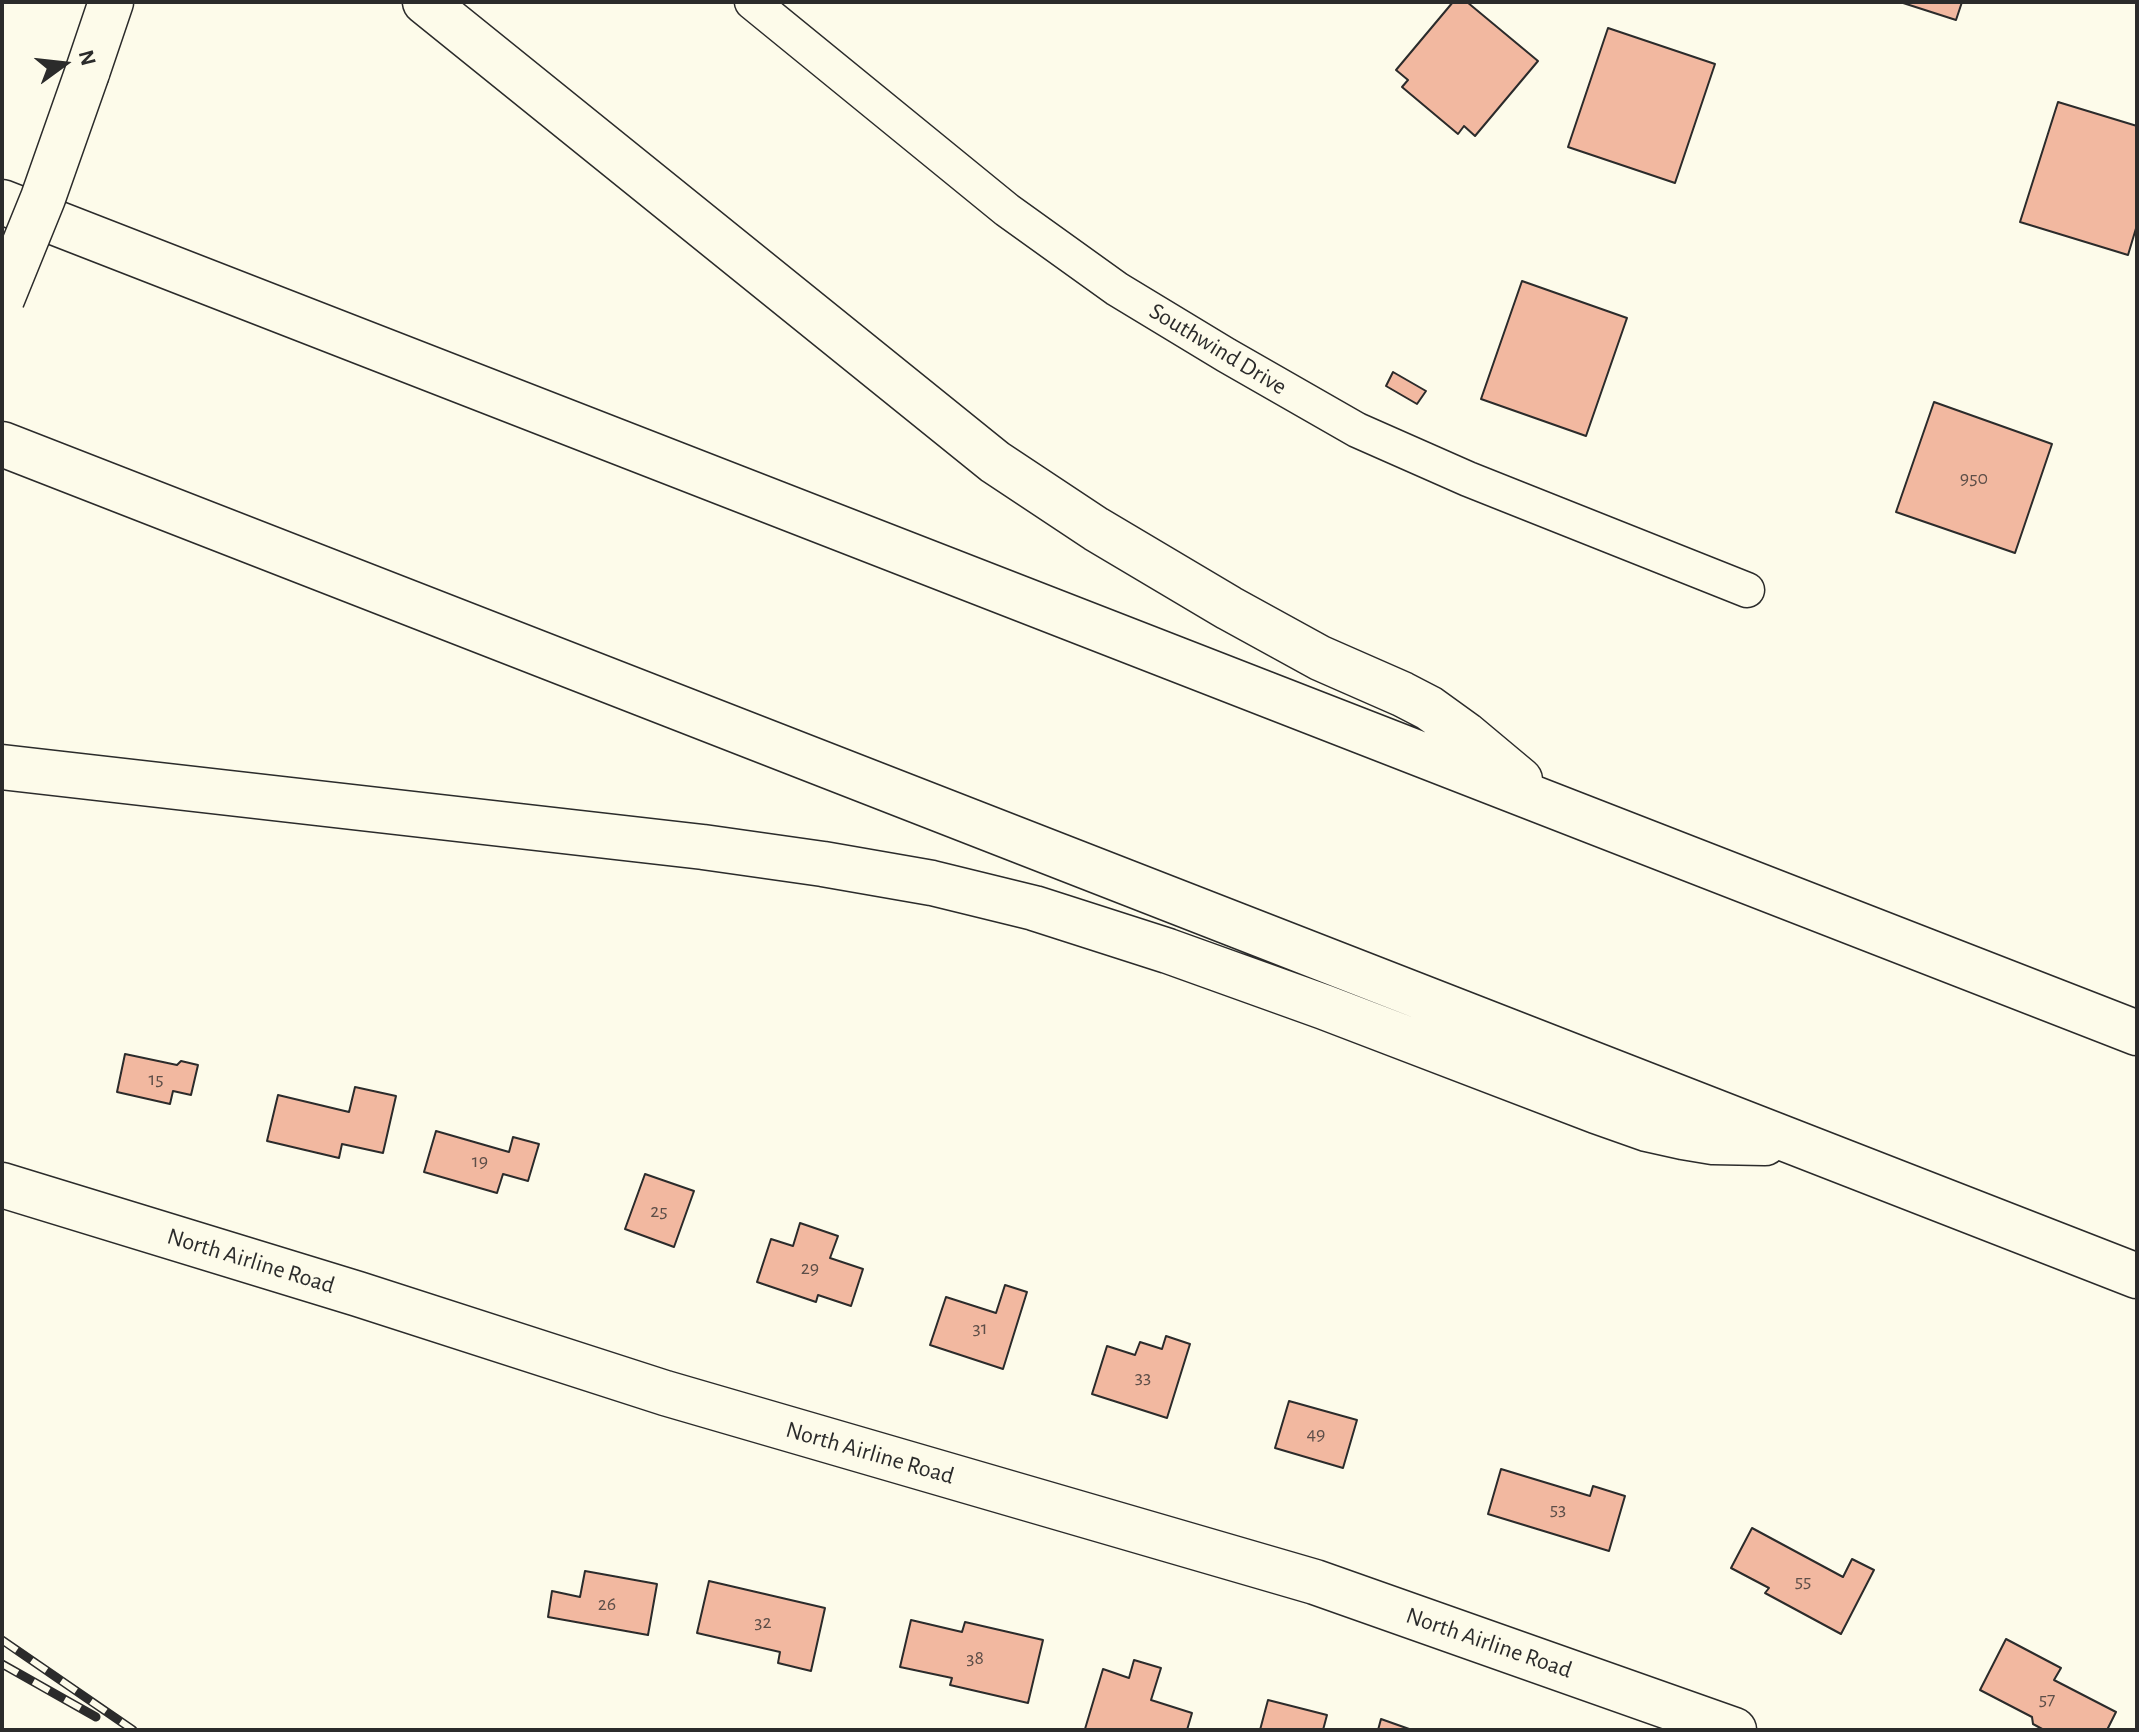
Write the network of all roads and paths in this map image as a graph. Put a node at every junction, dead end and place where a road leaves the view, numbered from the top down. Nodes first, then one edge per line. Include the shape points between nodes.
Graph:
1 (111, 2) edge
2 (425, 2) edge
3 (752, 2) edge
4 (2, 202) edge
5 (2, 299) edge
6 (2, 444) edge
7 (1747, 590) dead end
8 (2, 767) edge
9 (1549, 804) junction
10 (2137, 1033) edge
11 (1797, 1143) junction
12 (2, 1185) edge
13 (2137, 1276) edge
14 (1734, 1730) edge

1 - 5 main road, bridge
2 - 9 main road via 995,462 1216,601 1320,658 1429,708
3 - 7 street, Southwind Drive via 1007,210 1117,289 1226,355 1357,430
4 - 9 main road
6 - 11 main road
8 - 11 main road via 703,847 932,883 1034,908 1168,951 1647,1129 1713,1142
9 - 10 main road
11 - 13 main road
12 - 14 main road, North Airline Road via 665,1393 1315,1582

